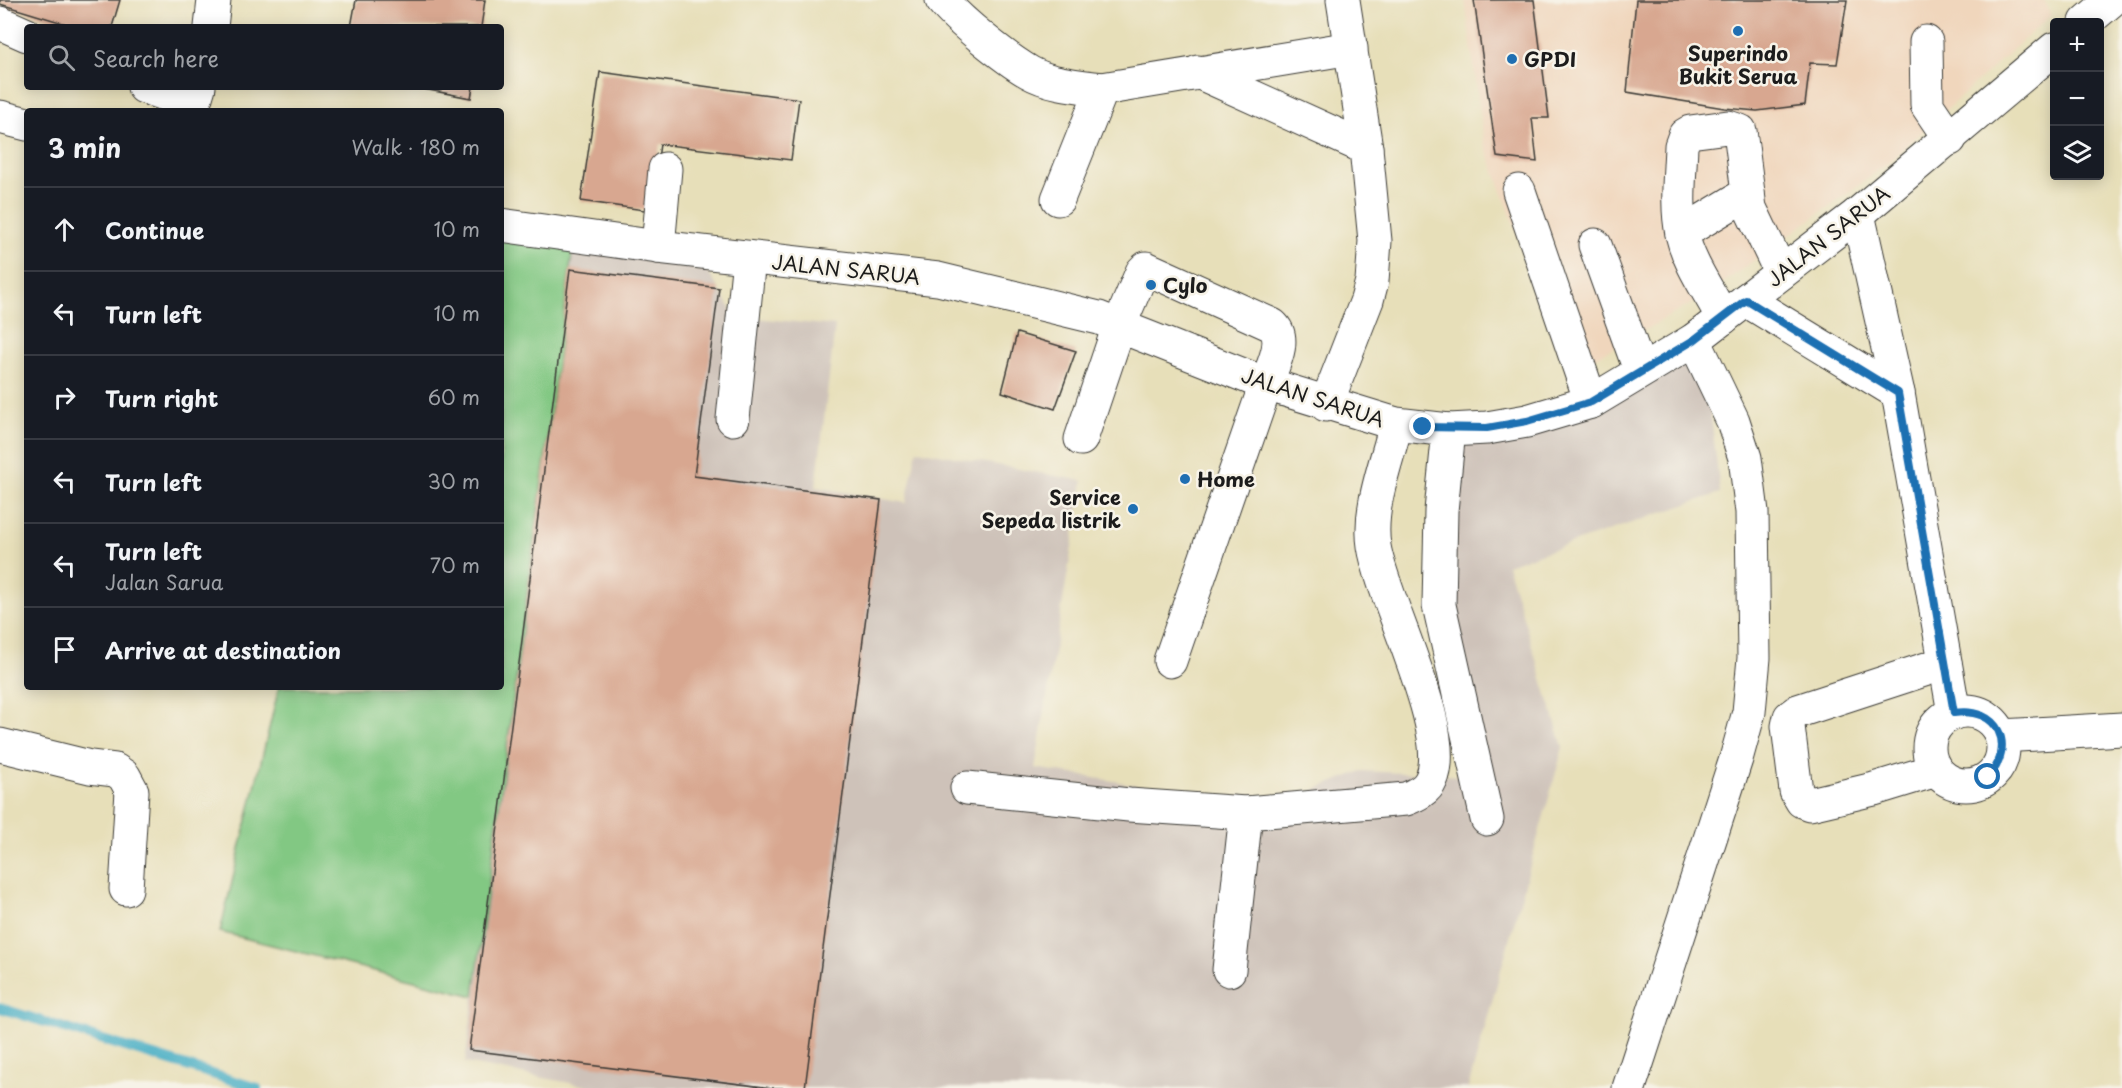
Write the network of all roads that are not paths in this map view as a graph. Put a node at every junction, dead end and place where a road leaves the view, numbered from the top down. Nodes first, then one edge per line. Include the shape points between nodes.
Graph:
1 (214, 0) edge
2 (942, 0) edge
3 (1343, 0) edge
4 (2112, 0) edge
5 (2091, 18) edge
6 (0, 23) edge
7 (211, 24) edge
8 (24, 34) edge
9 (1926, 42) dead end
10 (1351, 48) junction
11 (2050, 53) edge
12 (1198, 72) junction
13 (1102, 88) junction
14 (152, 90) edge
15 (198, 90) edge
16 (0, 117) edge
17 (24, 123) edge
18 (1950, 139) junction
19 (1366, 148) junction
20 (665, 169) dead end
21 (1519, 191) dead end
22 (1748, 193) junction
23 (1058, 199) dead end
24 (1858, 214) junction
25 (504, 225) edge
26 (1682, 233) junction
27 (1595, 245) dead end
28 (658, 247) junction
29 (749, 258) junction
30 (1781, 273) junction
31 (1734, 309) junction
32 (1119, 326) junction
33 (1694, 340) junction
34 (1640, 370) junction
35 (1266, 384) junction
36 (1898, 393) junction
37 (1591, 402) junction
38 (1326, 405) junction
39 (733, 419) dead end
40 (1396, 424) junction
41 (1449, 430) junction
42 (1081, 439) dead end
43 (1170, 661) dead end
44 (1945, 663) junction
45 (1954, 713) junction
46 (2122, 729) edge
47 (2001, 736) junction
48 (0, 745) edge
49 (1936, 770) junction
50 (967, 788) dead end
51 (1246, 813) junction
52 (1487, 819) dead end
53 (126, 889) dead end
54 (1229, 970) dead end
55 (1629, 1088) edge

1 - 7 street
2 - 13 street via 954,14 1029,72 1072,86
3 - 10 street
4 - 5 street
6 - 8 street
9 - 18 street via 1927,105
10 - 12 street
10 - 19 street
11 - 18 street, JALAN SARUA
12 - 13 street
12 - 19 street
13 - 23 street
14 - 15 street via 178,99 196,97
16 - 17 street
18 - 24 street, JALAN SARUA
19 - 38 street via 1375,241 1372,281
20 - 28 street
21 - 37 street
22 - 26 street
22 - 26 street via 1740,131 1728,128 1685,135 1681,146
22 - 30 street via 1755,221
24 - 30 street, JALAN SARUA
24 - 36 street
25 - 28 street, JALAN SARUA
26 - 31 street via 1687,250
27 - 34 street
28 - 29 street, JALAN SARUA
29 - 32 street, JALAN SARUA via 938,279
29 - 39 street
30 - 31 street, JALAN SARUA
31 - 33 street, JALAN SARUA
31 - 36 street
32 - 35 street, JALAN SARUA
32 - 35 street via 1142,272 1151,269 1276,328 1279,342
32 - 42 street
33 - 34 street, JALAN SARUA
33 - 55 street via 1733,421 1745,458 1752,512 1754,658 1749,711 1736,759
34 - 37 street, JALAN SARUA
35 - 38 street, JALAN SARUA
35 - 43 street
36 - 44 street
37 - 41 street, JALAN SARUA via 1527,421
38 - 40 street, JALAN SARUA
40 - 41 street, JALAN SARUA
40 - 51 street via 1374,514 1374,546 1431,722 1431,780 1421,792 1406,799
41 - 52 street via 1441,511 1439,605
44 - 45 street
44 - 49 street via 1798,711 1790,717 1788,726 1796,790 1802,801 1810,804
45 - 47 street via 1966,711 1987,717
45 - 49 street via 1943,718 1930,737 1930,759
46 - 47 street
47 - 49 street via 2001,759 1988,777 1978,783 1954,783
48 - 53 street via 116,770 124,776 132,790
50 - 51 street
51 - 54 street

